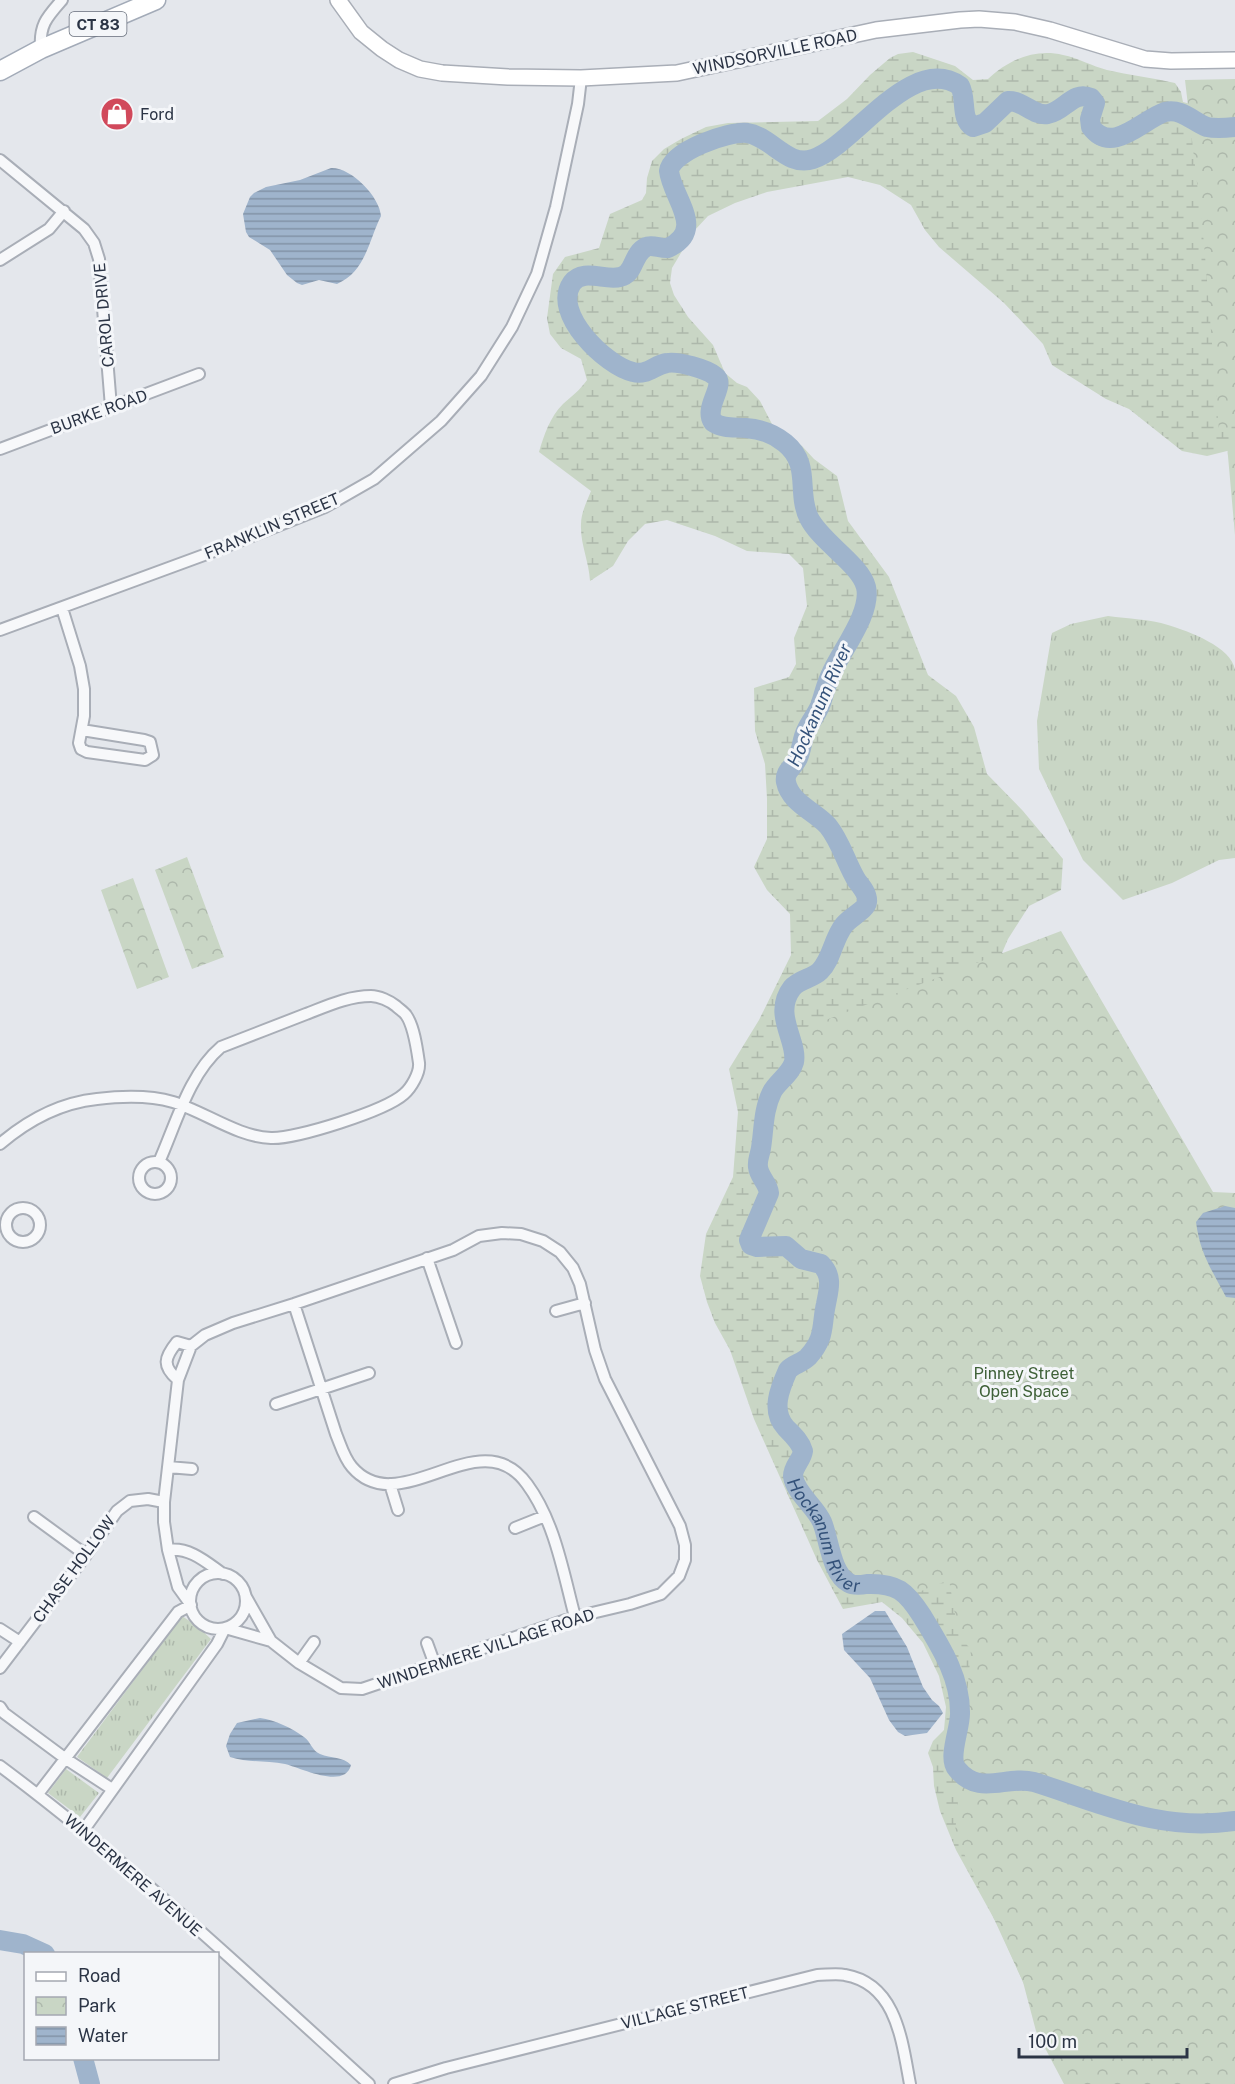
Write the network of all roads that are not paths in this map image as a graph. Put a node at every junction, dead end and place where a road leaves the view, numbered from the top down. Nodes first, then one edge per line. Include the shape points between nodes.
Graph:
1 (62, 0) edge
2 (156, 0) edge
3 (338, 0) edge
4 (41, 49) junction
5 (1235, 60) edge
6 (0, 71) edge
7 (581, 78) junction
8 (0, 159) edge
9 (64, 211) junction
10 (0, 260) edge
11 (199, 374) dead end
12 (111, 407) junction
13 (0, 449) edge
14 (62, 608) junction
15 (0, 630) edge
16 (82, 730) junction
17 (183, 1106) junction
18 (0, 1144) edge
19 (159, 1162) dead end
20 (427, 1258) junction
21 (585, 1303) junction
22 (294, 1304) junction
23 (556, 1311) dead end
24 (456, 1343) dead end
25 (192, 1346) junction
26 (369, 1373) dead end
27 (178, 1380) junction
28 (321, 1389) junction
29 (276, 1404) dead end
30 (168, 1467) junction
31 (192, 1469) dead end
32 (390, 1484) junction
33 (164, 1502) junction
34 (398, 1510) dead end
35 (545, 1516) junction
36 (34, 1517) dead end
37 (516, 1528) dead end
38 (168, 1550) junction
39 (86, 1555) junction
40 (224, 1574) junction
41 (246, 1597) junction
42 (191, 1605) junction
43 (575, 1617) junction
44 (0, 1629) edge
45 (225, 1629) junction
46 (271, 1641) junction
47 (20, 1642) junction
48 (314, 1642) dead end
49 (427, 1643) dead end
50 (299, 1662) junction
51 (435, 1665) junction
52 (0, 1668) edge
53 (0, 1707) edge
54 (66, 1759) junction
55 (0, 1766) edge
56 (112, 1789) junction
57 (38, 1794) junction
58 (83, 1831) junction
59 (369, 2084) edge
60 (394, 2084) edge
61 (910, 2084) edge

1 - 4 street via 41,30
2 - 4 main road, CT 83
3 - 7 main road, WINDSORVILLE ROAD via 361,32 399,60 420,69 508,77
4 - 6 main road
5 - 7 main road, WINDSORVILLE ROAD via 1145,59 1039,27 1006,21 960,20 876,30 677,73
7 - 14 street, FRANKLIN STREET via 556,207 537,274 512,327 481,376 441,421 374,479 325,507
8 - 9 street, CAROL DRIVE
9 - 10 street via 49,229
9 - 12 street, CAROL DRIVE via 84,229 99,259
11 - 12 street, BURKE ROAD
12 - 13 street, BURKE ROAD
14 - 15 street, FRANKLIN STREET
14 - 16 street via 84,689
16 - 16 street via 81,749 87,752 145,760 153,755 150,742
17 - 17 street via 194,1080 221,1047 348,999 374,995 391,1003 406,1015 416,1042 420,1067 405,1093 370,1112 299,1134 284,1138 252,1134
17 - 18 street via 137,1096 69,1103 37,1117
17 - 19 street
20 - 21 street, WINDERMERE VILLAGE ROAD via 479,1236 521,1234 560,1252 573,1268
20 - 22 street, WINDERMERE VILLAGE ROAD
20 - 24 street
21 - 23 street
21 - 43 street, WINDERMERE VILLAGE ROAD via 606,1379 680,1526 685,1560 678,1576 661,1594
22 - 25 street, WINDERMERE VILLAGE ROAD via 233,1323 205,1335
22 - 28 street
25 - 27 street, WINDERMERE VILLAGE ROAD
25 - 27 street, WINDERMERE VILLAGE ROAD via 177,1342 167,1354 166,1364
26 - 28 street
27 - 30 street, WINDERMERE VILLAGE ROAD
28 - 29 street
28 - 32 street via 352,1468 371,1480
30 - 31 street
30 - 33 street, WINDERMERE VILLAGE ROAD
32 - 34 street
32 - 35 street via 487,1460 512,1469 527,1483
33 - 38 street, WINDERMERE VILLAGE ROAD
33 - 39 street, CHASE HOLLOW via 130,1501 117,1511
35 - 37 street
35 - 43 street
36 - 39 street
38 - 40 street, WINDERMERE VILLAGE ROAD via 180,1549 199,1557
38 - 42 street, WINDERMERE VILLAGE ROAD via 178,1587
39 - 47 street, CHASE HOLLOW
40 - 41 street, WINDERMERE VILLAGE ROAD via 238,1582
40 - 42 street via 199,1581
41 - 45 street via 244,1613
41 - 46 street, WINDERMERE VILLAGE ROAD
42 - 45 street, WINDERMERE VILLAGE ROAD via 199,1621
42 - 54 street via 178,1612
43 - 51 street, WINDERMERE VILLAGE ROAD
44 - 47 street
45 - 46 street, WINDERMERE VILLAGE ROAD
45 - 56 street
46 - 50 street, WINDERMERE VILLAGE ROAD
47 - 52 street, CHASE HOLLOW
48 - 50 street
49 - 51 street
50 - 51 street, WINDERMERE VILLAGE ROAD via 341,1688 362,1689
53 - 54 street
54 - 56 street
54 - 57 street
55 - 57 street, WINDERMERE AVENUE
56 - 58 street
57 - 58 street, WINDERMERE AVENUE
58 - 59 street, WINDERMERE AVENUE
60 - 61 street, VILLAGE STREET via 817,1975 845,1975 868,1984 886,2000 896,2019

